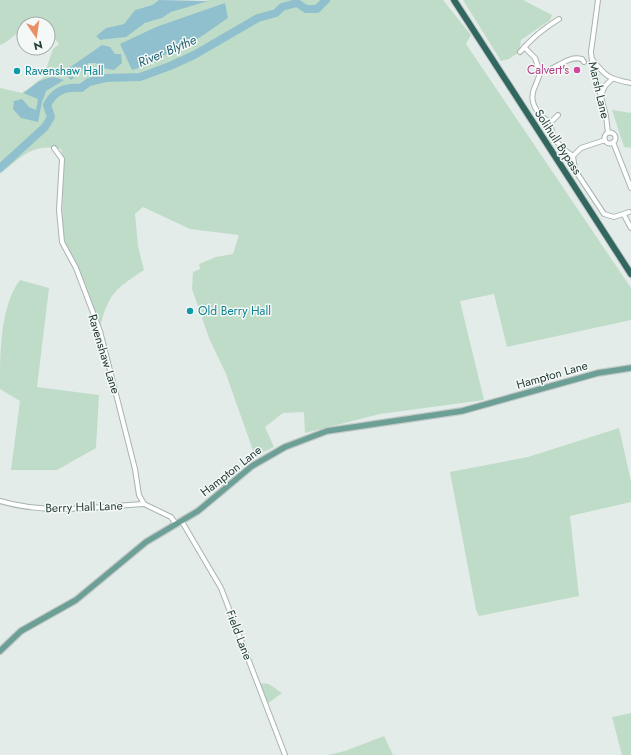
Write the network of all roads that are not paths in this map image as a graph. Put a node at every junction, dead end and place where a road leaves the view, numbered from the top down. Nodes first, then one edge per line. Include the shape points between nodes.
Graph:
1 (450, 0) edge
2 (454, 0) edge
3 (598, 0) edge
4 (559, 19) dead end
5 (467, 21) junction
6 (554, 22) junction
7 (557, 27) dead end
8 (524, 47) junction
9 (520, 52) dead end
10 (584, 54) dead end
11 (592, 59) junction
12 (540, 72) junction
13 (612, 79) junction
14 (631, 83) edge
15 (601, 96) junction
16 (558, 115) dead end
17 (551, 122) junction
18 (608, 132) junction
19 (605, 140) junction
20 (614, 142) junction
21 (54, 148) dead end
22 (573, 156) junction
23 (631, 188) edge
24 (629, 212) dead end
25 (624, 215) junction
26 (631, 228) edge
27 (631, 274) edge
28 (631, 368) edge
29 (0, 501) edge
30 (144, 504) junction
31 (178, 522) junction
32 (0, 651) edge
33 (285, 755) edge

1 - 5 highway, Solihull Bypass
2 - 5 highway, Solihull Bypass
3 - 11 street, Marsh Lane
4 - 6 street
5 - 27 highway, Solihull Bypass
6 - 7 street
6 - 8 street
8 - 9 street
8 - 12 street via 535,58
10 - 12 street via 583,61 571,58
11 - 13 street via 601,71
11 - 15 street, Marsh Lane
12 - 17 street via 533,92 534,103 541,116
13 - 14 street
13 - 15 street via 605,86
15 - 18 street, Marsh Lane
16 - 17 street
17 - 22 street via 553,136 562,149
18 - 19 street
18 - 20 street via 616,136
19 - 20 street
19 - 22 street via 581,148
20 - 23 street
21 - 30 street, Ravenshaw Lane via 62,159 59,210 62,242 76,268 100,331 135,469 139,495
22 - 25 street via 575,170 604,214 614,217
24 - 25 street
25 - 26 street
28 - 31 main road, Hampton Lane via 598,373 462,411 341,428 313,436 268,455 198,511
29 - 30 street, Berry Hall Lane via 16,506 49,510
30 - 31 street
31 - 32 main road, Hampton Lane via 146,542 76,600 21,631
31 - 33 street, Field Lane via 221,588

